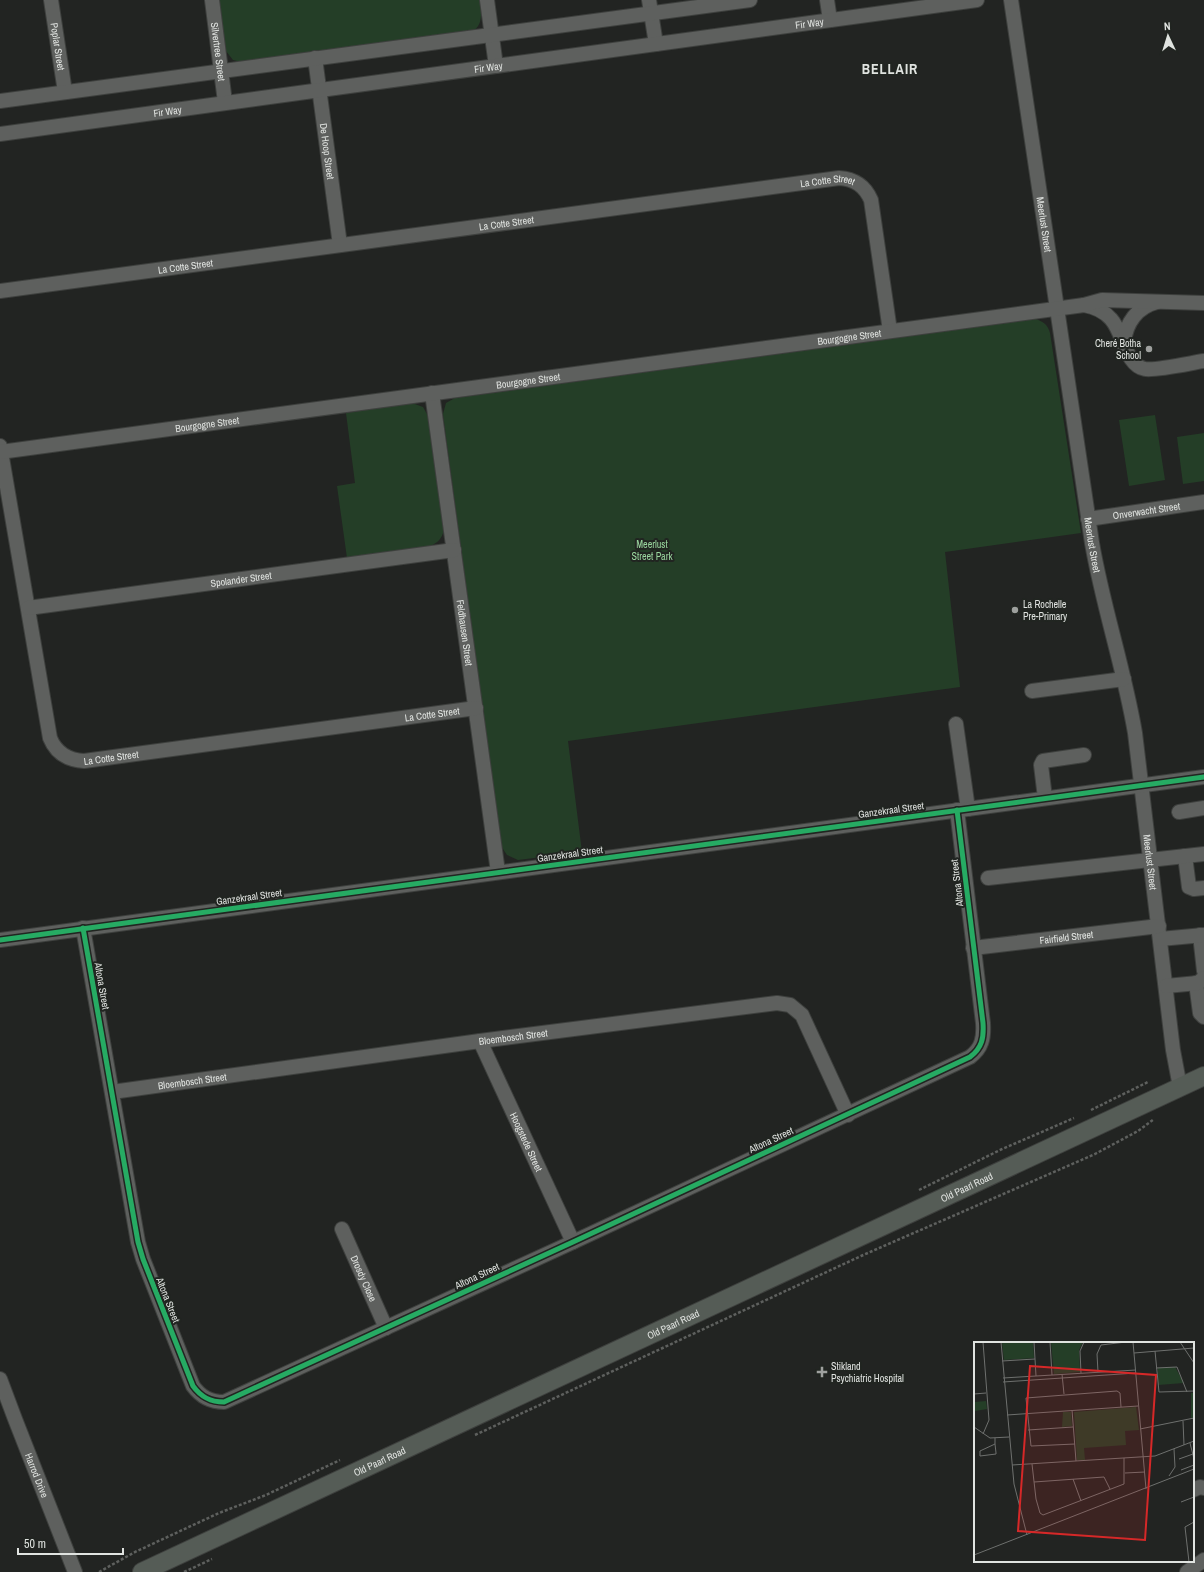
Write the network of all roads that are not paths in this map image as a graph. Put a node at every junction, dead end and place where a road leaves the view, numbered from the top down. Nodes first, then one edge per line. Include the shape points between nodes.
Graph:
1 (52, 0) edge
2 (212, 0) edge
3 (487, 0) edge
4 (750, 0) edge
5 (826, 0) edge
6 (977, 0) edge
7 (1010, 0) edge
8 (650, 7) edge
9 (830, 20) junction
10 (491, 35) junction
11 (656, 44) junction
12 (315, 58) junction
13 (496, 66) junction
14 (221, 71) junction
15 (319, 90) junction
16 (65, 92) junction
17 (0, 101) edge
18 (225, 102) junction
19 (0, 134) edge
20 (340, 245) junction
21 (0, 291) edge
22 (1162, 301) junction
23 (1204, 303) edge
24 (1084, 305) junction
25 (1057, 308) junction
26 (890, 331) junction
27 (1124, 342) junction
28 (1204, 361) edge
29 (432, 393) junction
30 (0, 450) edge
31 (1204, 502) edge
32 (1088, 519) junction
33 (454, 550) junction
34 (28, 608) junction
35 (1124, 679) junction
36 (1032, 692) dead end
37 (476, 708) junction
38 (956, 724) dead end
39 (1084, 755) dead end
40 (1204, 777) edge
41 (1142, 786) junction
42 (1045, 798) junction
43 (1204, 808) edge
44 (963, 809) junction
45 (1179, 812) dead end
46 (1204, 854) edge
47 (1185, 856) junction
48 (1151, 860) junction
49 (498, 872) junction
50 (988, 878) dead end
51 (1204, 888) edge
52 (83, 928) junction
53 (1159, 932) junction
54 (1202, 935) edge
55 (0, 940) edge
56 (973, 948) junction
57 (1201, 977) edge
58 (1166, 986) junction
59 (1204, 1017) edge
60 (480, 1041) junction
61 (1204, 1076) edge
62 (1180, 1087) junction
63 (112, 1092) junction
64 (848, 1115) junction
65 (342, 1229) dead end
66 (573, 1242) junction
67 (386, 1328) junction
68 (0, 1379) edge
69 (1204, 1488) edge
70 (1194, 1490) edge
71 (75, 1572) edge
72 (142, 1572) edge

1 - 16 street, Poplar Street
2 - 14 street, Silvertree Street
3 - 10 street
4 - 8 street
5 - 9 street
6 - 9 street, Fir Way
7 - 25 street, Meerlust Street
8 - 10 street
8 - 11 street
9 - 11 street, Fir Way
10 - 12 street
10 - 13 street
11 - 13 street, Fir Way
12 - 14 street
12 - 15 street, De Hoop Street
13 - 15 street, Fir Way
14 - 16 street
14 - 18 street, Silvertree Street
15 - 18 street, Fir Way
15 - 20 street, De Hoop Street
16 - 17 street
18 - 19 street, Fir Way
20 - 21 street, La Cotte Street
20 - 26 street, La Cotte Street via 846,178 863,187 871,200
22 - 23 street, Bourgogne Street
22 - 24 street, Bourgogne Street via 1102,300
22 - 27 street via 1147,306 1134,316 1126,328
24 - 25 street, Bourgogne Street
24 - 27 street via 1094,307 1108,316
25 - 26 street, Bourgogne Street
25 - 32 street, Meerlust Street
26 - 29 street, Bourgogne Street
27 - 28 street via 1132,360 1144,369
29 - 30 street, Bourgogne Street
29 - 33 street, Feldhausen Street
30 - 34 street, La Cotte Street
31 - 32 street, Onverwacht Street
32 - 35 street, Meerlust Street via 1101,589
33 - 34 street, Spolander Street
33 - 37 street, Feldhausen Street
34 - 37 street, La Cotte Street via 50,738 58,751 74,760 84,761
35 - 36 street
35 - 41 street, Meerlust Street via 1133,718
37 - 49 street, Feldhausen Street
38 - 44 street, Altona Street
39 - 42 street via 1043,761 1041,765
40 - 41 street, Ganzekraal Street
41 - 42 street, Ganzekraal Street
41 - 48 street, Meerlust Street
42 - 44 street, Ganzekraal Street
43 - 45 street
44 - 49 street, Ganzekraal Street
44 - 56 street, Altona Street
46 - 47 street
47 - 48 street
47 - 51 street via 1189,887
48 - 50 street
48 - 53 street, Meerlust Street
49 - 52 street, Ganzekraal Street
52 - 55 street, Ganzekraal Street
52 - 63 street, Altona Street
53 - 54 street, Fairfield Street
53 - 56 street, Fairfield Street
53 - 58 street, Meerlust Street
54 - 57 street
56 - 64 street, Altona Street via 983,1030 982,1043 977,1051 970,1057
57 - 58 street
57 - 59 street via 1200,1013
58 - 62 street, Meerlust Street
60 - 63 street, Bloembosch Street
60 - 64 street, Bloembosch Street via 783,1004 796,1009 806,1021
60 - 66 street, Hoogstede Street
61 - 62 main road, Old Paarl Road
62 - 72 main road, Old Paarl Road
63 - 67 street, Altona Street via 138,1242 197,1392 209,1400 224,1402
64 - 66 street, Altona Street
65 - 67 street, Drosdy Close
66 - 67 street, Altona Street
68 - 71 street, Harrod Drive
69 - 70 street

